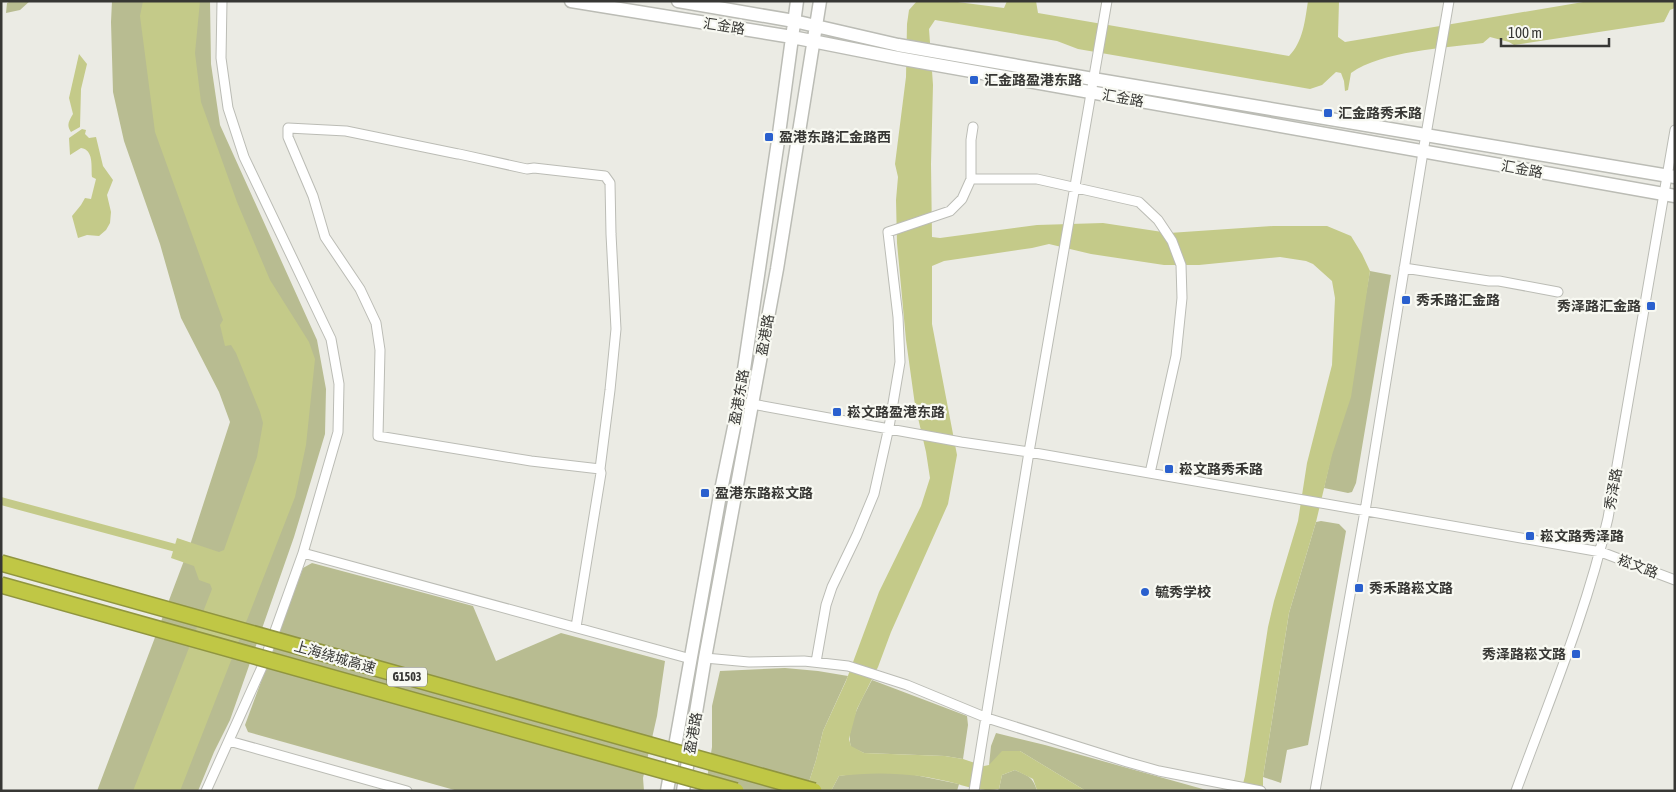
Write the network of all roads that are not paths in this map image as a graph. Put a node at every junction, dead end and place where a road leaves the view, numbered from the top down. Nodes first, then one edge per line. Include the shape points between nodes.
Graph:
1 (222, 1) edge
2 (571, 1) edge
3 (678, 1) edge
4 (797, 1) edge
5 (820, 1) edge
6 (1107, 1) edge
7 (1449, 1) edge
8 (794, 21) junction
9 (816, 26) junction
10 (792, 37) junction
11 (814, 41) junction
12 (1092, 86) junction
13 (973, 127) dead end
14 (1675, 130) edge
15 (1426, 136) junction
16 (1423, 152) junction
17 (1670, 177) edge
18 (971, 179) junction
19 (1075, 187) junction
20 (1669, 195) edge
21 (1404, 268) junction
22 (1558, 292) dead end
23 (739, 403) junction
24 (752, 404) junction
25 (888, 429) junction
26 (1029, 452) junction
27 (600, 469) junction
28 (1150, 474) junction
29 (1365, 511) junction
30 (1601, 552) junction
31 (303, 553) junction
32 (1, 563) edge
33 (1675, 580) edge
34 (1, 585) edge
35 (576, 627) junction
36 (705, 658) junction
37 (691, 659) junction
38 (816, 662) junction
39 (987, 718) junction
40 (230, 741) junction
41 (376, 786) edge
42 (206, 791) edge
43 (407, 791) edge
44 (667, 791) edge
45 (683, 791) edge
46 (736, 791) edge
47 (814, 791) edge
48 (974, 791) edge
49 (1261, 791) edge
50 (1315, 791) edge
51 (1516, 791) edge

1 - 31 street via 222,58 228,108 244,157 331,339 339,384 338,432
2 - 10 main road, 汇金路
3 - 8 main road, 汇金路
4 - 8 main road, 盈港东路
5 - 9 main road
6 - 12 street
7 - 15 street
8 - 9 main road, 汇金路
8 - 10 main road, 盈港东路
9 - 11 main road, 盈港路
9 - 12 main road, 汇金路
10 - 11 main road, 汇金路
10 - 23 main road, 盈港东路
11 - 12 main road, 汇金路 via 941,66
11 - 24 main road, 盈港路
12 - 15 main road, 汇金路
12 - 16 main road, 汇金路
12 - 19 street
13 - 18 street
14 - 17 street, 秀泽路
15 - 16 street
15 - 17 main road, 汇金路
16 - 20 main road, 汇金路
16 - 21 street
17 - 20 street, 秀泽路
18 - 19 street via 1037,179
18 - 25 street via 962,199 950,211 888,232 900,362
19 - 26 street
19 - 28 street via 1139,202 1158,220 1172,240 1181,266 1182,298 1176,356
20 - 30 street, 秀泽路
21 - 22 street
21 - 29 street
23 - 24 street, 崧文路
23 - 37 main road, 盈港东路
24 - 25 street, 崧文路
24 - 36 main road, 盈港路
25 - 26 street, 崧文路
25 - 38 street via 874,494 826,606
26 - 28 street, 崧文路
26 - 39 street
27 - 27 street via 616,329 610,183 606,176 527,169 346,131 288,128 288,137 313,196 324,237 360,289 376,323 380,350 378,436
27 - 35 street
28 - 29 street, 崧文路
29 - 30 street, 崧文路
29 - 50 street
30 - 33 street, 崧文路
30 - 51 street, 秀泽路
31 - 35 street
31 - 40 street via 262,667
32 - 47 highway, 上海绕城高速 / G1503, bridge
34 - 46 highway, 上海绕城高速 / G1503, bridge
35 - 37 street
36 - 38 street via 742,662
36 - 45 main road, 盈港路
37 - 44 main road, 盈港东路
38 - 39 street via 848,666 879,675
39 - 48 street
39 - 49 street via 1159,771
40 - 41 street
40 - 42 street
41 - 43 street

